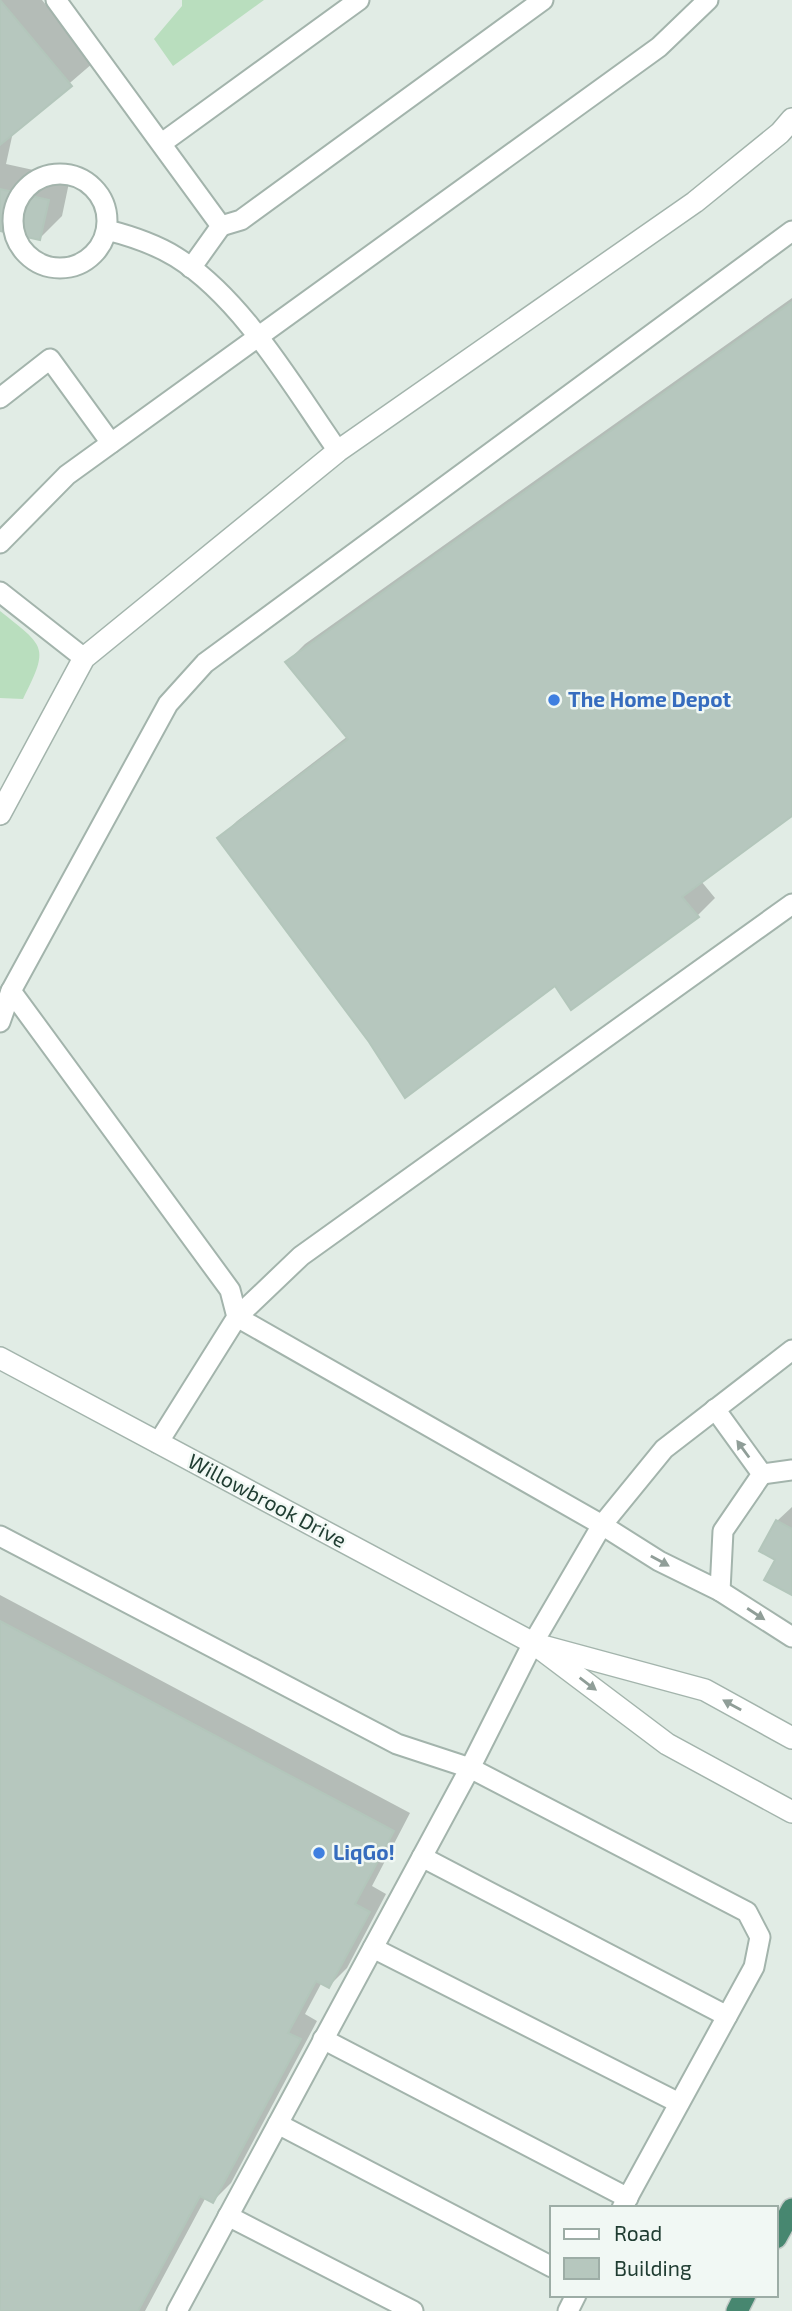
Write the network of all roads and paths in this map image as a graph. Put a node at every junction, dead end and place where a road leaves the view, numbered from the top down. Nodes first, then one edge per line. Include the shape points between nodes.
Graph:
1 (56, 0) edge
2 (359, 0) edge
3 (543, 0) edge
4 (708, 0) edge
5 (792, 119) edge
6 (162, 143) junction
7 (221, 226) junction
8 (107, 230) junction
9 (792, 231) edge
10 (191, 268) junction
11 (257, 338) junction
12 (0, 398) edge
13 (111, 443) junction
14 (338, 451) junction
15 (0, 543) edge
16 (0, 592) edge
17 (84, 658) junction
18 (0, 814) edge
19 (792, 904) edge
20 (11, 991) junction
21 (0, 1022) edge
22 (237, 1317) junction
23 (792, 1350) edge
24 (0, 1358) edge
25 (715, 1409) junction
26 (158, 1443) junction
27 (792, 1470) edge
28 (762, 1474) junction
29 (602, 1525) junction
30 (0, 1536) edge
31 (720, 1591) junction
32 (792, 1637) edge
33 (533, 1643) junction
34 (792, 1738) edge
35 (470, 1768) junction
36 (792, 1812) edge
37 (422, 1857) junction
38 (373, 1948) junction
39 (727, 2016) junction
40 (323, 2039) junction
41 (679, 2103) junction
42 (278, 2124) junction
43 (625, 2203) edge
44 (792, 2209) edge
45 (228, 2216) junction
46 (778, 2234) edge
47 (550, 2266) edge
48 (183, 2309) edge
49 (412, 2311) edge

1 - 6 lane
2 - 6 lane
3 - 7 lane via 241,220
4 - 11 lane via 659,47
5 - 14 street via 780,134 695,202
6 - 7 lane
7 - 10 lane
8 - 8 lane via 103,201 83,180 69,175 40,178 19,198 14,212 13,228 24,250 43,265 60,268 90,258
8 - 10 lane via 154,245
9 - 20 lane via 205,663 168,704
10 - 11 lane
11 - 13 lane
11 - 14 lane
12 - 13 lane via 50,359
13 - 15 lane via 67,475
14 - 17 street
16 - 17 lane
17 - 18 street
19 - 22 lane via 301,1256
20 - 21 lane
20 - 22 lane via 230,1290
22 - 26 lane
22 - 29 lane
23 - 25 lane
24 - 26 street, Willowbrook Drive
28 -> 25 lane
25 - 29 lane via 664,1449
26 - 33 street, Willowbrook Drive
27 - 28 lane
28 - 31 lane via 723,1531
29 -> 31 lane via 659,1561
29 - 33 lane
30 - 35 lane via 397,1744
31 -> 32 lane
34 -> 33 street, Willowbrook Drive via 705,1690
33 - 35 lane
33 -> 36 street, Willowbrook Drive via 667,1744
35 - 37 lane
35 - 39 lane via 747,1912 760,1937 754,1967
37 - 38 lane
37 - 39 lane
38 - 40 lane
38 - 41 lane
39 - 41 lane
40 - 42 lane
40 - 43 lane
41 - 43 lane
42 - 45 lane
42 - 47 lane
44 - 46 highway
45 - 48 lane
45 - 49 lane

